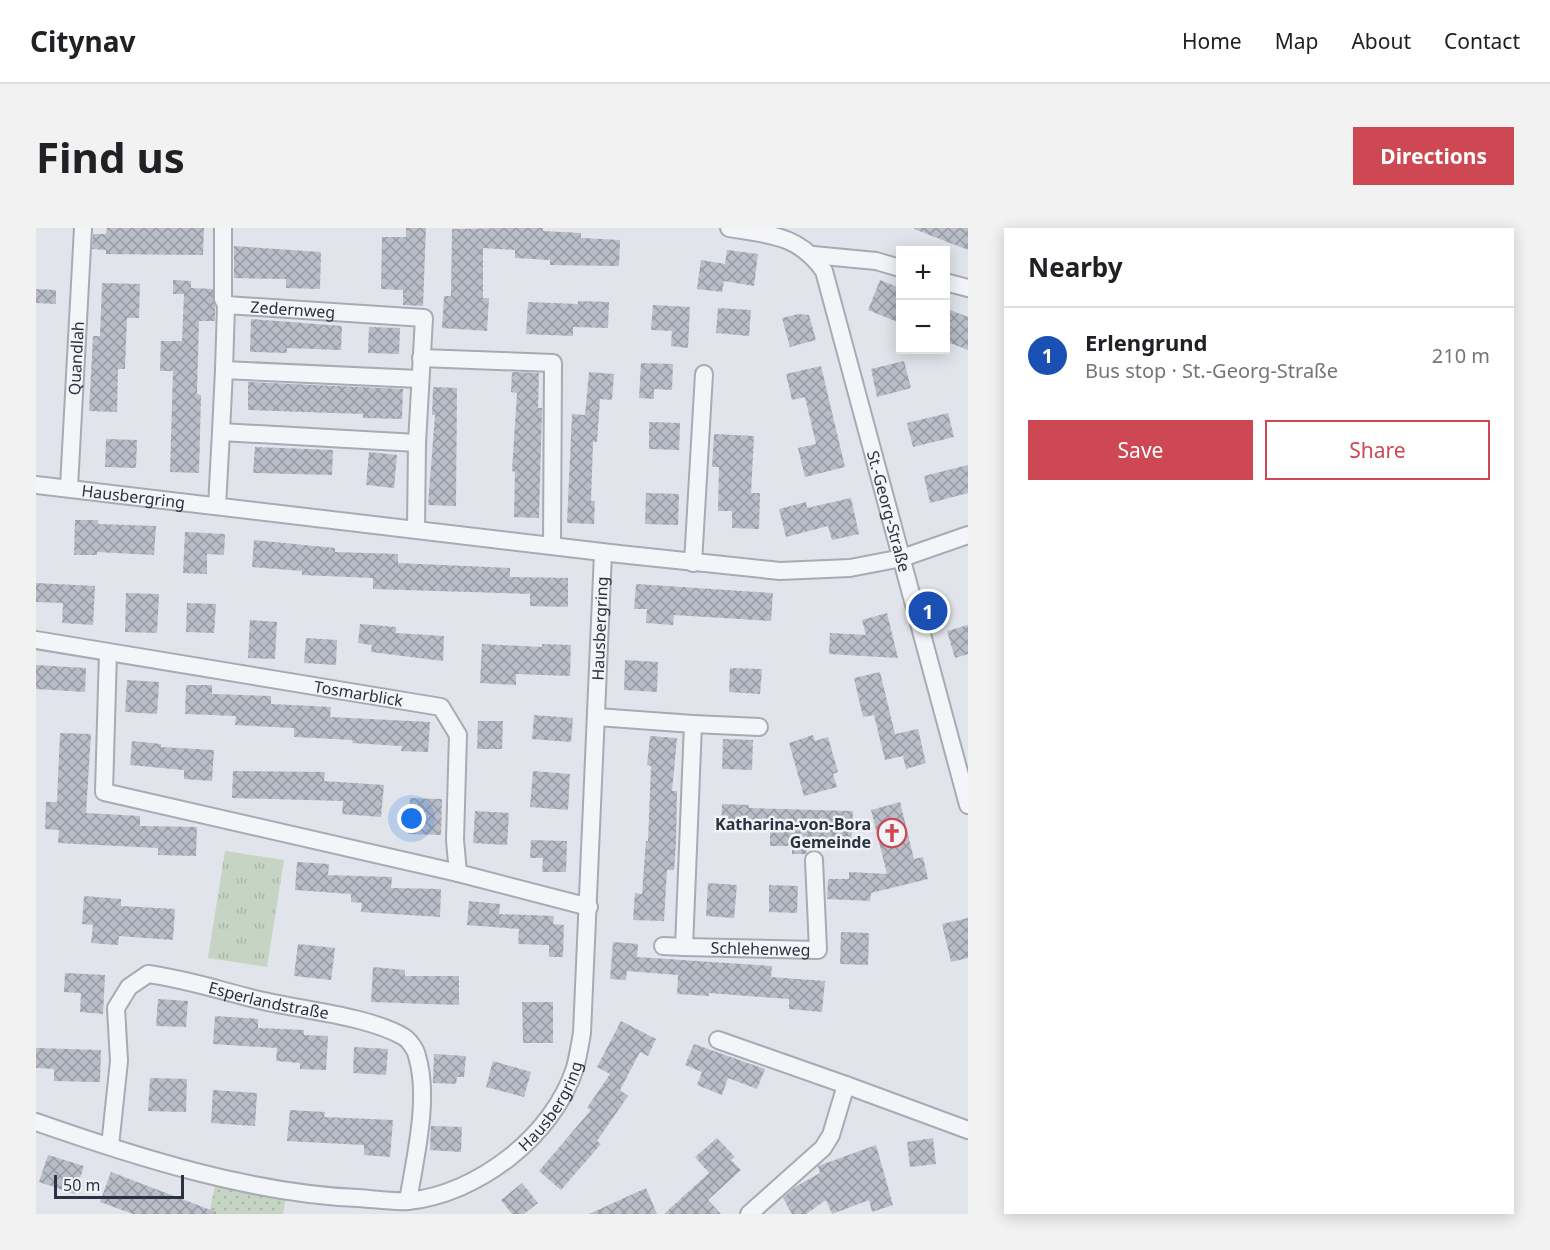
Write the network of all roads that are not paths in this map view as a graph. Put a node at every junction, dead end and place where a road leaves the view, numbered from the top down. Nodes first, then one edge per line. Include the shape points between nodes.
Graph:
1 (83, 228) edge
2 (223, 228) edge
3 (729, 228) edge
4 (813, 255) junction
5 (896, 267) edge
6 (950, 283) edge
7 (968, 288) edge
8 (226, 305) junction
9 (421, 358) junction
10 (224, 370) junction
11 (704, 374) dead end
12 (419, 379) junction
13 (221, 432) junction
14 (417, 443) junction
15 (36, 485) edge
16 (69, 487) junction
17 (217, 506) junction
18 (416, 529) junction
19 (968, 535) edge
20 (552, 545) junction
21 (603, 553) junction
22 (902, 558) junction
23 (693, 562) junction
24 (36, 640) edge
25 (108, 652) junction
26 (597, 717) junction
27 (693, 724) junction
28 (759, 727) dead end
29 (968, 805) edge
30 (814, 860) dead end
31 (458, 873) junction
32 (589, 907) junction
33 (663, 946) dead end
34 (684, 947) junction
35 (718, 1041) dead end
36 (846, 1085) junction
37 (36, 1122) edge
38 (968, 1130) edge
39 (110, 1146) junction
40 (408, 1201) junction
41 (749, 1214) edge

1 - 16 street, Quandlah
2 - 8 street
3 - 4 street via 778,236
4 - 5 street
4 - 22 street, St.-Georg-Straße via 832,294
6 - 7 street
8 - 9 street, Zedernweg via 424,318
8 - 10 street, Zedernweg
9 - 12 street
9 - 20 street via 553,363
10 - 12 street
10 - 13 street, Zedernweg
11 - 23 street
12 - 14 street
13 - 14 street
13 - 17 street, Zedernweg
14 - 18 street
15 - 16 street, Hausbergring
16 - 17 street, Hausbergring
17 - 18 street, Hausbergring
18 - 20 street, Hausbergring
19 - 22 street, Hausbergring
20 - 21 street, Hausbergring
21 - 23 street, Hausbergring
21 - 26 street, Hausbergring
22 - 23 street, Hausbergring via 815,571
22 - 29 street, St.-Georg-Straße
24 - 25 street, Tosmarblick
25 - 31 street via 104,792
25 - 31 street, Tosmarblick via 441,707 458,735
26 - 27 street
26 - 32 street, Hausbergring
27 - 28 street
27 - 34 street
30 - 34 street, Schlehenweg via 818,950
31 - 32 street
32 - 40 street, Hausbergring via 582,1033 574,1070 549,1117 522,1148 485,1175 447,1191
33 - 34 street, Schlehenweg
35 - 36 street
36 - 38 street
36 - 41 street via 831,1135 823,1148
37 - 39 street, Hausbergring
39 - 40 street, Hausbergring via 287,1193
39 - 40 street, Esperlandstraße via 119,1061 116,1008 129,987 148,974 175,978 367,1023 406,1038 417,1055 421,1088

